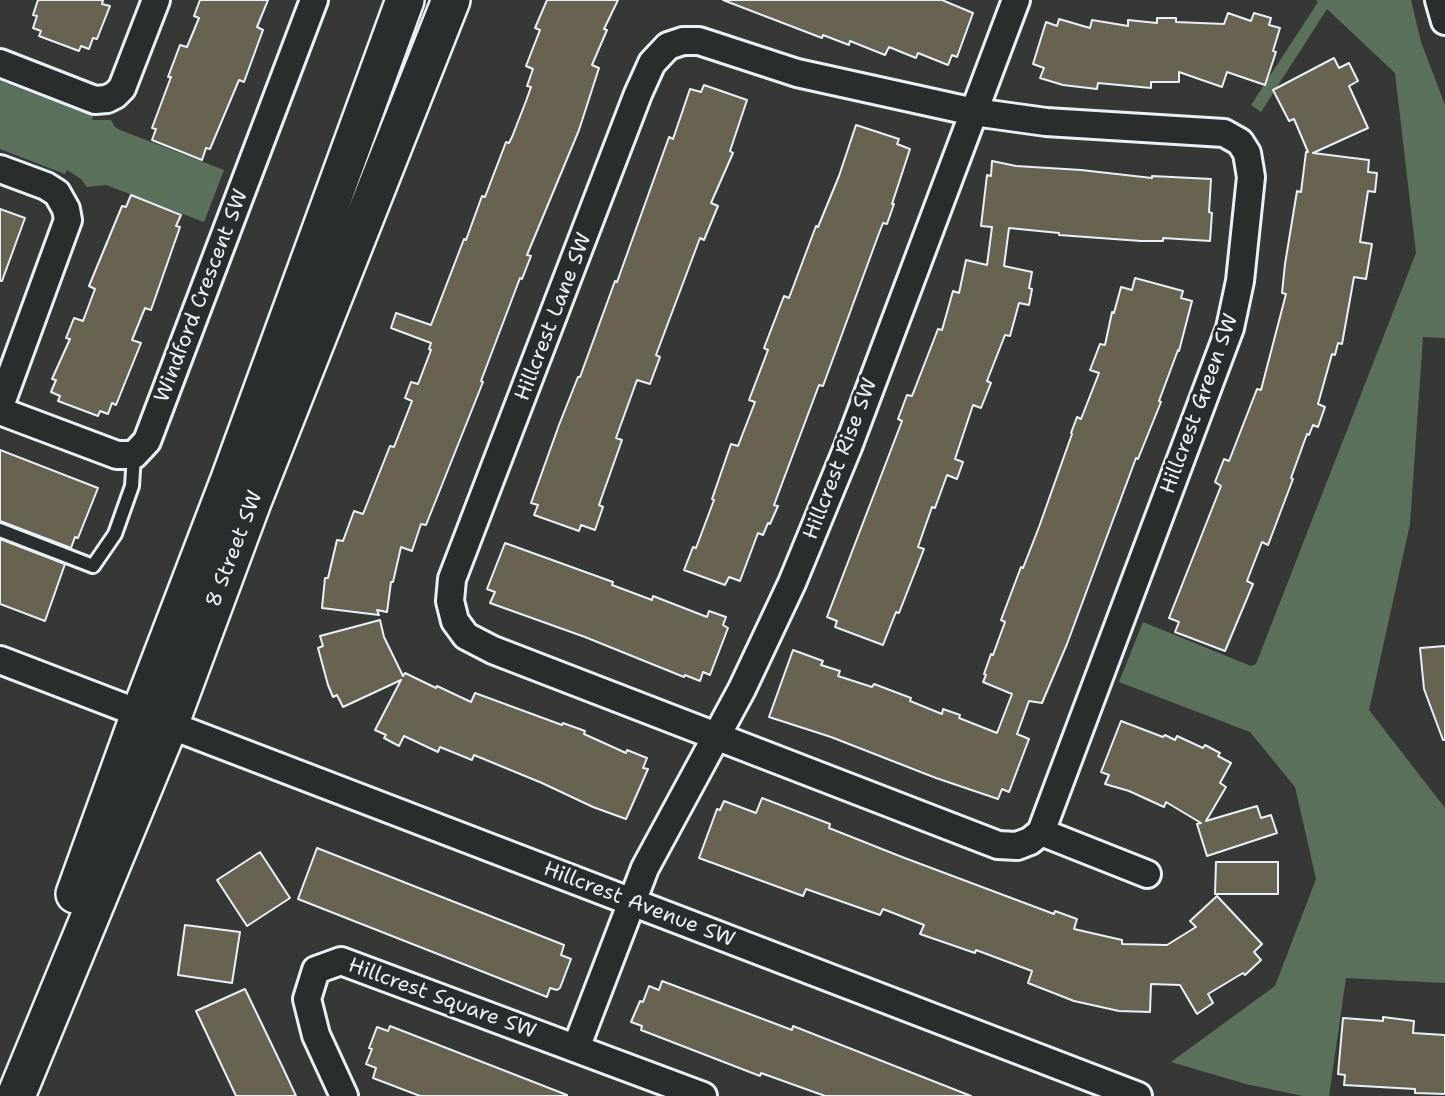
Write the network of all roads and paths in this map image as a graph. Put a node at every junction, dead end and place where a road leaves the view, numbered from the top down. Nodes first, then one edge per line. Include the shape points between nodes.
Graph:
1 (156, 0) edge
2 (314, 0) edge
3 (405, 0) edge
4 (451, 0) edge
5 (1016, 0) edge
6 (1439, 0) edge
7 (1445, 21) edge
8 (0, 63) edge
9 (974, 112) junction
10 (0, 169) edge
11 (0, 408) edge
12 (134, 455) junction
13 (0, 530) edge
14 (0, 660) edge
15 (155, 720) junction
16 (715, 736) junction
17 (1041, 832) junction
18 (1147, 874) dead end
19 (631, 902) junction
20 (576, 1048) junction
21 (1108, 1091) edge
22 (3, 1096) edge
23 (16, 1096) edge
24 (344, 1096) edge
25 (703, 1096) edge
26 (1138, 1096) edge

1 - 8 street via 122,88 107,99 94,100
2 - 12 street, Windford Crescent SW via 147,441
3 - 15 main road, 8 Street SW via 230,478
4 - 15 main road, 8 Street SW via 252,502
5 - 9 street, Hillcrest Rise SW
6 - 7 street
9 - 16 street, Hillcrest Rise SW via 792,583
9 - 16 street, Hillcrest Lane SW via 797,73 699,41 668,46 652,63 638,94 452,579 450,601 455,621 466,636 493,650
9 - 17 street, Hillcrest Green SW via 1096,126 1224,133 1240,142 1247,153 1251,177 1230,328
10 - 11 street via 57,193 68,220
11 - 12 street via 117,455
12 - 13 lane via 132,486 115,534 93,566
14 - 15 street, Hillcrest Avenue SW
15 - 19 street, Hillcrest Avenue SW
15 - 22 main road, 8 Street SW
15 - 23 main road, 8 Street SW
16 - 17 street via 998,845 1017,846
16 - 19 street, Hillcrest Rise SW
17 - 18 street
19 - 20 street
19 - 21 street, Hillcrest Avenue SW
20 - 24 street, Hillcrest Square SW via 341,961 316,970 307,999 316,1035
20 - 25 street, Hillcrest Square SW
21 - 26 street, Hillcrest Avenue SW

